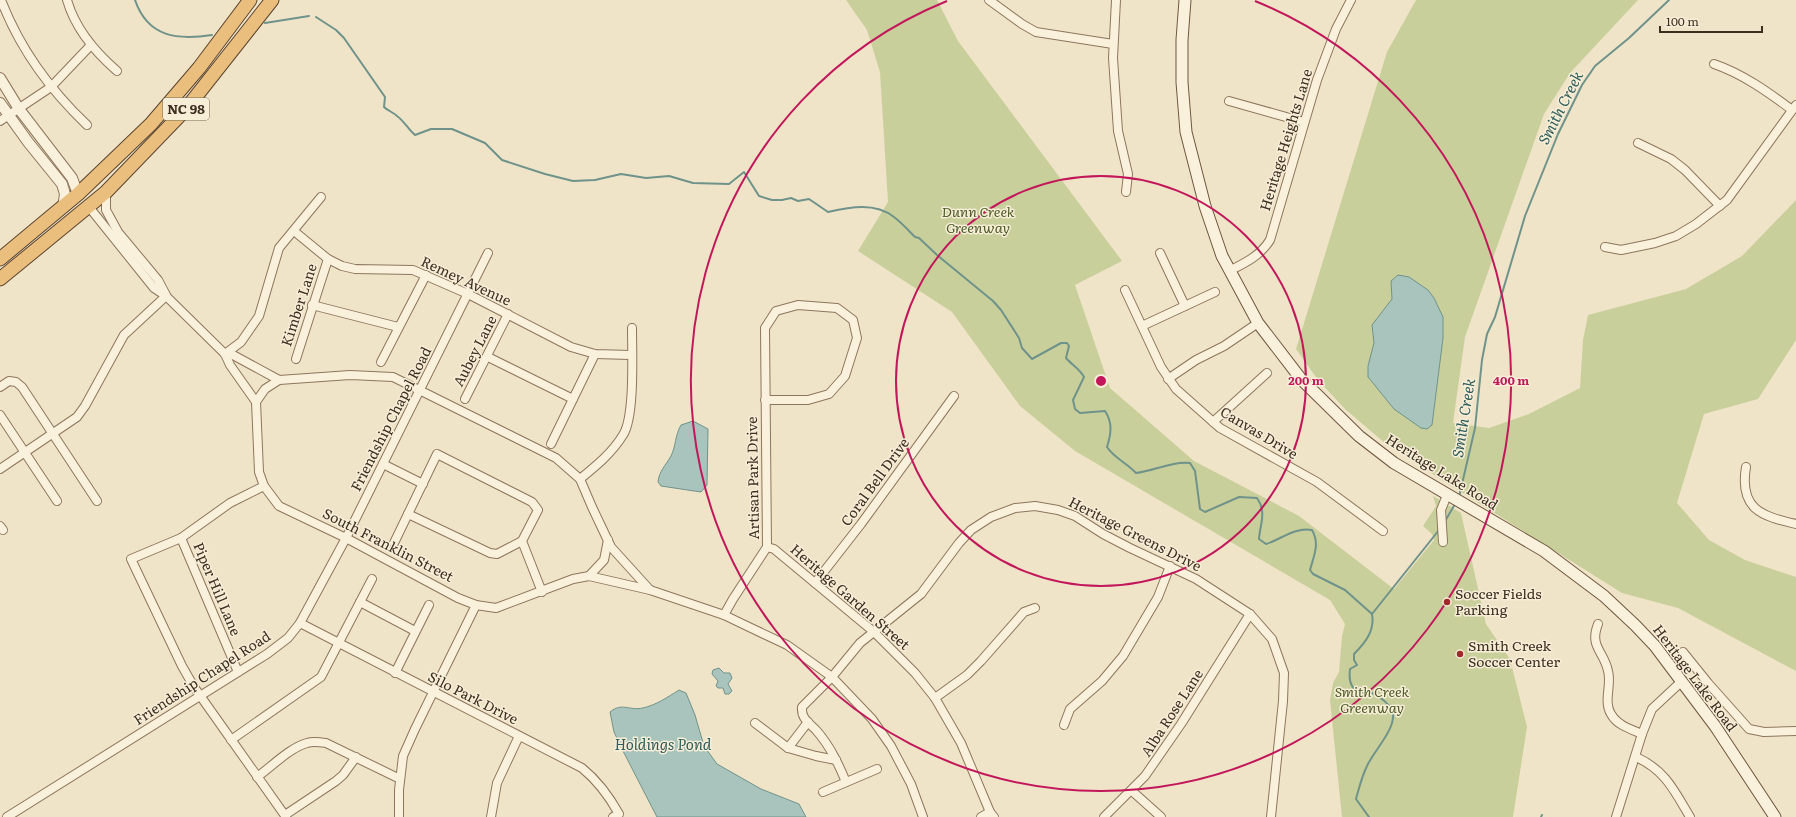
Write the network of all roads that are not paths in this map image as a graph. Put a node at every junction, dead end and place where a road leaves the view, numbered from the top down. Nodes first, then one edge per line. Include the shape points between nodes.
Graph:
1 (1, 0) edge
2 (67, 0) edge
3 (250, 0) edge
4 (262, 0) edge
5 (272, 0) edge
6 (989, 0) edge
7 (1116, 0) edge
8 (1185, 0) edge
9 (1348, 1) edge
10 (1113, 44) junction
11 (91, 45) junction
12 (235, 47) junction
13 (1714, 64) dead end
14 (117, 70) dead end
15 (0, 78) edge
16 (51, 87) junction
17 (1229, 101) dead end
18 (0, 103) edge
19 (1794, 108) edge
20 (19, 109) junction
21 (4, 119) edge
22 (1304, 122) junction
23 (86, 125) dead end
24 (143, 132) junction
25 (1638, 143) dead end
26 (106, 192) junction
27 (1126, 192) dead end
28 (78, 194) junction
29 (321, 197) dead end
30 (1720, 206) junction
31 (89, 207) junction
32 (62, 208) junction
33 (294, 231) junction
34 (1605, 247) dead end
35 (488, 253) dead end
36 (1160, 253) dead end
37 (28, 256) junction
38 (0, 259) edge
39 (328, 259) junction
40 (1229, 271) junction
41 (426, 275) junction
42 (0, 279) edge
43 (1125, 290) dead end
44 (1215, 292) dead end
45 (468, 294) junction
46 (166, 296) junction
47 (312, 305) junction
48 (1185, 306) junction
49 (508, 314) junction
50 (1258, 322) junction
51 (1142, 326) junction
52 (398, 327) junction
53 (632, 328) dead end
54 (225, 354) junction
55 (595, 354) junction
56 (488, 356) junction
57 (632, 356) junction
58 (296, 360) dead end
59 (381, 362) dead end
60 (1268, 373) dead end
61 (1168, 379) junction
62 (279, 380) junction
63 (0, 388) edge
64 (420, 390) junction
65 (954, 396) dead end
66 (573, 398) junction
67 (465, 399) dead end
68 (765, 400) junction
69 (256, 402) junction
70 (0, 415) edge
71 (1213, 422) junction
72 (54, 434) junction
73 (551, 444) dead end
74 (25, 453) junction
75 (383, 464) junction
76 (1746, 467) dead end
77 (0, 469) edge
78 (580, 479) junction
79 (423, 484) junction
80 (264, 486) junction
81 (1447, 495) junction
82 (57, 501) dead end
83 (97, 501) dead end
84 (408, 514) junction
85 (1796, 524) edge
86 (1383, 531) dead end
87 (181, 538) junction
88 (346, 538) junction
89 (608, 540) junction
90 (522, 541) junction
91 (1442, 542) dead end
92 (394, 543) dead end
93 (767, 547) junction
94 (1170, 566) junction
95 (589, 576) junction
96 (372, 579) dead end
97 (815, 583) junction
98 (650, 590) junction
99 (542, 592) junction
100 (360, 602) junction
101 (429, 605) dead end
102 (476, 605) junction
103 (1035, 608) dead end
104 (1250, 614) junction
105 (724, 615) junction
106 (300, 623) junction
107 (1598, 624) dead end
108 (415, 631) junction
109 (874, 632) junction
110 (338, 643) junction
111 (1684, 652) dead end
112 (238, 672) junction
113 (395, 673) junction
114 (832, 677) junction
115 (1681, 682) junction
116 (433, 693) junction
117 (200, 696) junction
118 (935, 698) junction
119 (808, 722) junction
120 (754, 723) dead end
121 (1064, 724) dead end
122 (1796, 731) edge
123 (1642, 734) junction
124 (519, 736) junction
125 (231, 740) junction
126 (788, 748) junction
127 (1636, 757) junction
128 (356, 758) junction
129 (836, 760) junction
130 (877, 769) dead end
131 (258, 777) junction
132 (400, 779) junction
133 (846, 782) junction
134 (1132, 791) junction
135 (823, 792) dead end
136 (992, 815) edge
137 (286, 816) edge
138 (616, 816) edge
139 (7, 817) edge
140 (399, 817) edge
141 (491, 817) edge
142 (923, 817) edge
143 (981, 817) edge
144 (1104, 817) edge
145 (1161, 817) edge
146 (1271, 817) edge
147 (1616, 817) edge
148 (1690, 817) edge
149 (1775, 817) edge

1 - 16 street via 20,43
2 - 11 street
3 - 24 highway, NC 98 via 199,68
4 - 12 highway via 238,36
5 - 12 highway, NC 98
6 - 10 street via 1036,32
7 - 10 street
8 - 40 main road, Heritage Lake Road via 1182,82 1186,132 1205,206
9 - 22 street, Heritage Heights Lane
10 - 27 street via 1117,119 1128,174
11 - 14 street
11 - 16 street
12 - 26 highway, NC 98 via 186,108
13 - 19 street via 1758,85
15 - 20 street
16 - 20 street
16 - 23 street
17 - 22 street
18 - 21 street
19 - 30 street
20 - 21 street
20 - 28 street via 72,178
21 - 32 street via 62,184
22 - 40 street, Heritage Heights Lane via 1270,240 1252,259
24 - 28 highway, NC 98
24 - 31 highway via 133,151 93,195
25 - 30 street via 1670,159 1685,170
26 - 31 highway, NC 98
26 - 46 street via 106,210 118,232 158,280
28 - 32 highway, NC 98
28 - 37 highway via 74,205 29,247
29 - 33 street
30 - 34 street via 1676,236 1621,250
31 - 37 highway, NC 98
31 - 46 street via 154,288
32 - 38 highway, NC 98
33 - 39 street, Remey Avenue
33 - 54 street via 278,248 259,316 241,342
35 - 45 street, Friendship Chapel Road
36 - 48 street
37 - 42 highway, NC 98
39 - 41 street, Remey Avenue via 355,269 413,270
39 - 47 street, Kimber Lane
40 - 50 main road, Heritage Lake Road
41 - 45 street, Remey Avenue
41 - 52 street
43 - 51 street, Canvas Drive
44 - 48 street
45 - 49 street, Remey Avenue
45 - 64 street, Friendship Chapel Road
46 - 54 street
46 - 72 street via 124,335 85,406 77,417
47 - 52 street
47 - 58 street, Kimber Lane
48 - 51 street
49 - 55 street, Remey Avenue via 571,347
49 - 56 street, Aubey Lane
50 - 61 street via 1224,346 1196,360
50 - 81 main road, Heritage Lake Road via 1301,379 1359,436 1394,463
51 - 61 street, Canvas Drive
52 - 59 street
53 - 57 street
54 - 62 street via 233,355
54 - 69 street
55 - 57 street, Remey Avenue
55 - 66 street
56 - 66 street
56 - 67 street, Aubey Lane
57 - 78 street via 630,410 624,434 606,458
60 - 71 street
61 - 71 street, Canvas Drive
62 - 64 street, South Franklin Street via 350,375 393,377
62 - 69 street via 265,389
63 - 72 street via 10,381 22,387
64 - 75 street, Friendship Chapel Road
64 - 78 street, South Franklin Street via 556,458
65 - 97 street, Coral Bell Drive
66 - 73 street
68 - 68 street, Artisan Park Drive via 765,328 776,311 798,305 837,308 852,320 857,338 845,376 829,394 808,400
68 - 93 street, Artisan Park Drive
69 - 80 street, South Franklin Street via 259,472
70 - 74 street
71 - 86 street, Canvas Drive via 1316,482
72 - 74 street
72 - 83 street
74 - 77 street
74 - 82 street
75 - 79 street
75 - 88 street, Friendship Chapel Road
76 - 85 street via 1745,489 1754,508 1772,519
78 - 89 street, South Franklin Street
79 - 84 street
79 - 90 street via 437,454 532,502 538,510
80 - 87 street via 230,503
80 - 88 street, South Franklin Street via 279,506
81 - 91 street via 1441,510
81 - 115 main road, Heritage Lake Road via 1544,551 1577,574 1635,624
84 - 90 street via 490,554 497,554
84 - 92 street
87 - 112 street, Piper Hill Lane
87 - 117 street via 131,559 182,666
88 - 102 street, South Franklin Street via 458,598
88 - 106 street, Friendship Chapel Road
89 - 95 street via 604,560
89 - 98 street, South Franklin Street
90 - 99 street
93 - 97 street, Heritage Garden Street via 774,549
93 - 105 street, Artisan Park Drive
94 - 104 street, Heritage Greens Drive via 1196,579
94 - 109 street, Heritage Greens Drive via 1103,534 1075,516 1035,506 1014,508 991,517 971,530 921,594
94 - 121 street via 1158,597 1123,656 1102,682 1070,710
95 - 98 street, South Franklin Street
95 - 99 street, South Franklin Street via 573,579
96 - 100 street
97 - 109 street, Heritage Garden Street
98 - 105 street, South Franklin Street
99 - 102 street, South Franklin Street via 496,608
100 - 108 street
100 - 110 street
101 - 108 street
102 - 116 street
103 - 118 street via 1024,612 981,661
104 - 134 street, Alba Rose Lane via 1181,724
104 - 146 street, Heritage Greens Drive via 1272,639 1284,673
105 - 114 street, South Franklin Street via 787,645
106 - 110 street, Silo Park Drive
106 - 112 street, Friendship Chapel Road via 288,638 268,654
107 - 123 street via 1594,634 1595,643 1608,670 1608,710 1620,724
108 - 113 street
109 - 114 street, Heritage Greens Drive via 860,643
109 - 118 street, Heritage Garden Street via 915,673
110 - 113 street, Silo Park Drive
110 - 125 street via 321,677
111 - 122 street via 1749,729 1764,732
112 - 117 street, Friendship Chapel Road
113 - 116 street, Silo Park Drive
114 - 119 street, Heritage Greens Drive via 802,707 802,713
114 - 142 street, South Franklin Street via 872,719 891,746 912,784
115 - 123 street via 1652,709
115 - 149 main road, Heritage Lake Road via 1715,726
116 - 124 street, Silo Park Drive
116 - 132 street via 403,756
117 - 125 street
117 - 139 street, Friendship Chapel Road
118 - 136 street, Heritage Garden Street via 961,743
119 - 126 street
119 - 129 street via 827,742
120 - 126 street
123 - 127 street
124 - 138 street, Silo Park Drive via 582,768 606,791
124 - 141 street via 497,783
125 - 131 street
126 - 129 street
127 - 147 street
127 - 148 street via 1649,763 1665,776
128 - 131 street via 326,743 315,741 306,743
128 - 132 street
128 - 137 street via 336,781
129 - 133 street
130 - 133 street
131 - 137 street
132 - 140 street
133 - 135 street
134 - 144 street, Alba Rose Lane
134 - 145 street
136 - 143 street

